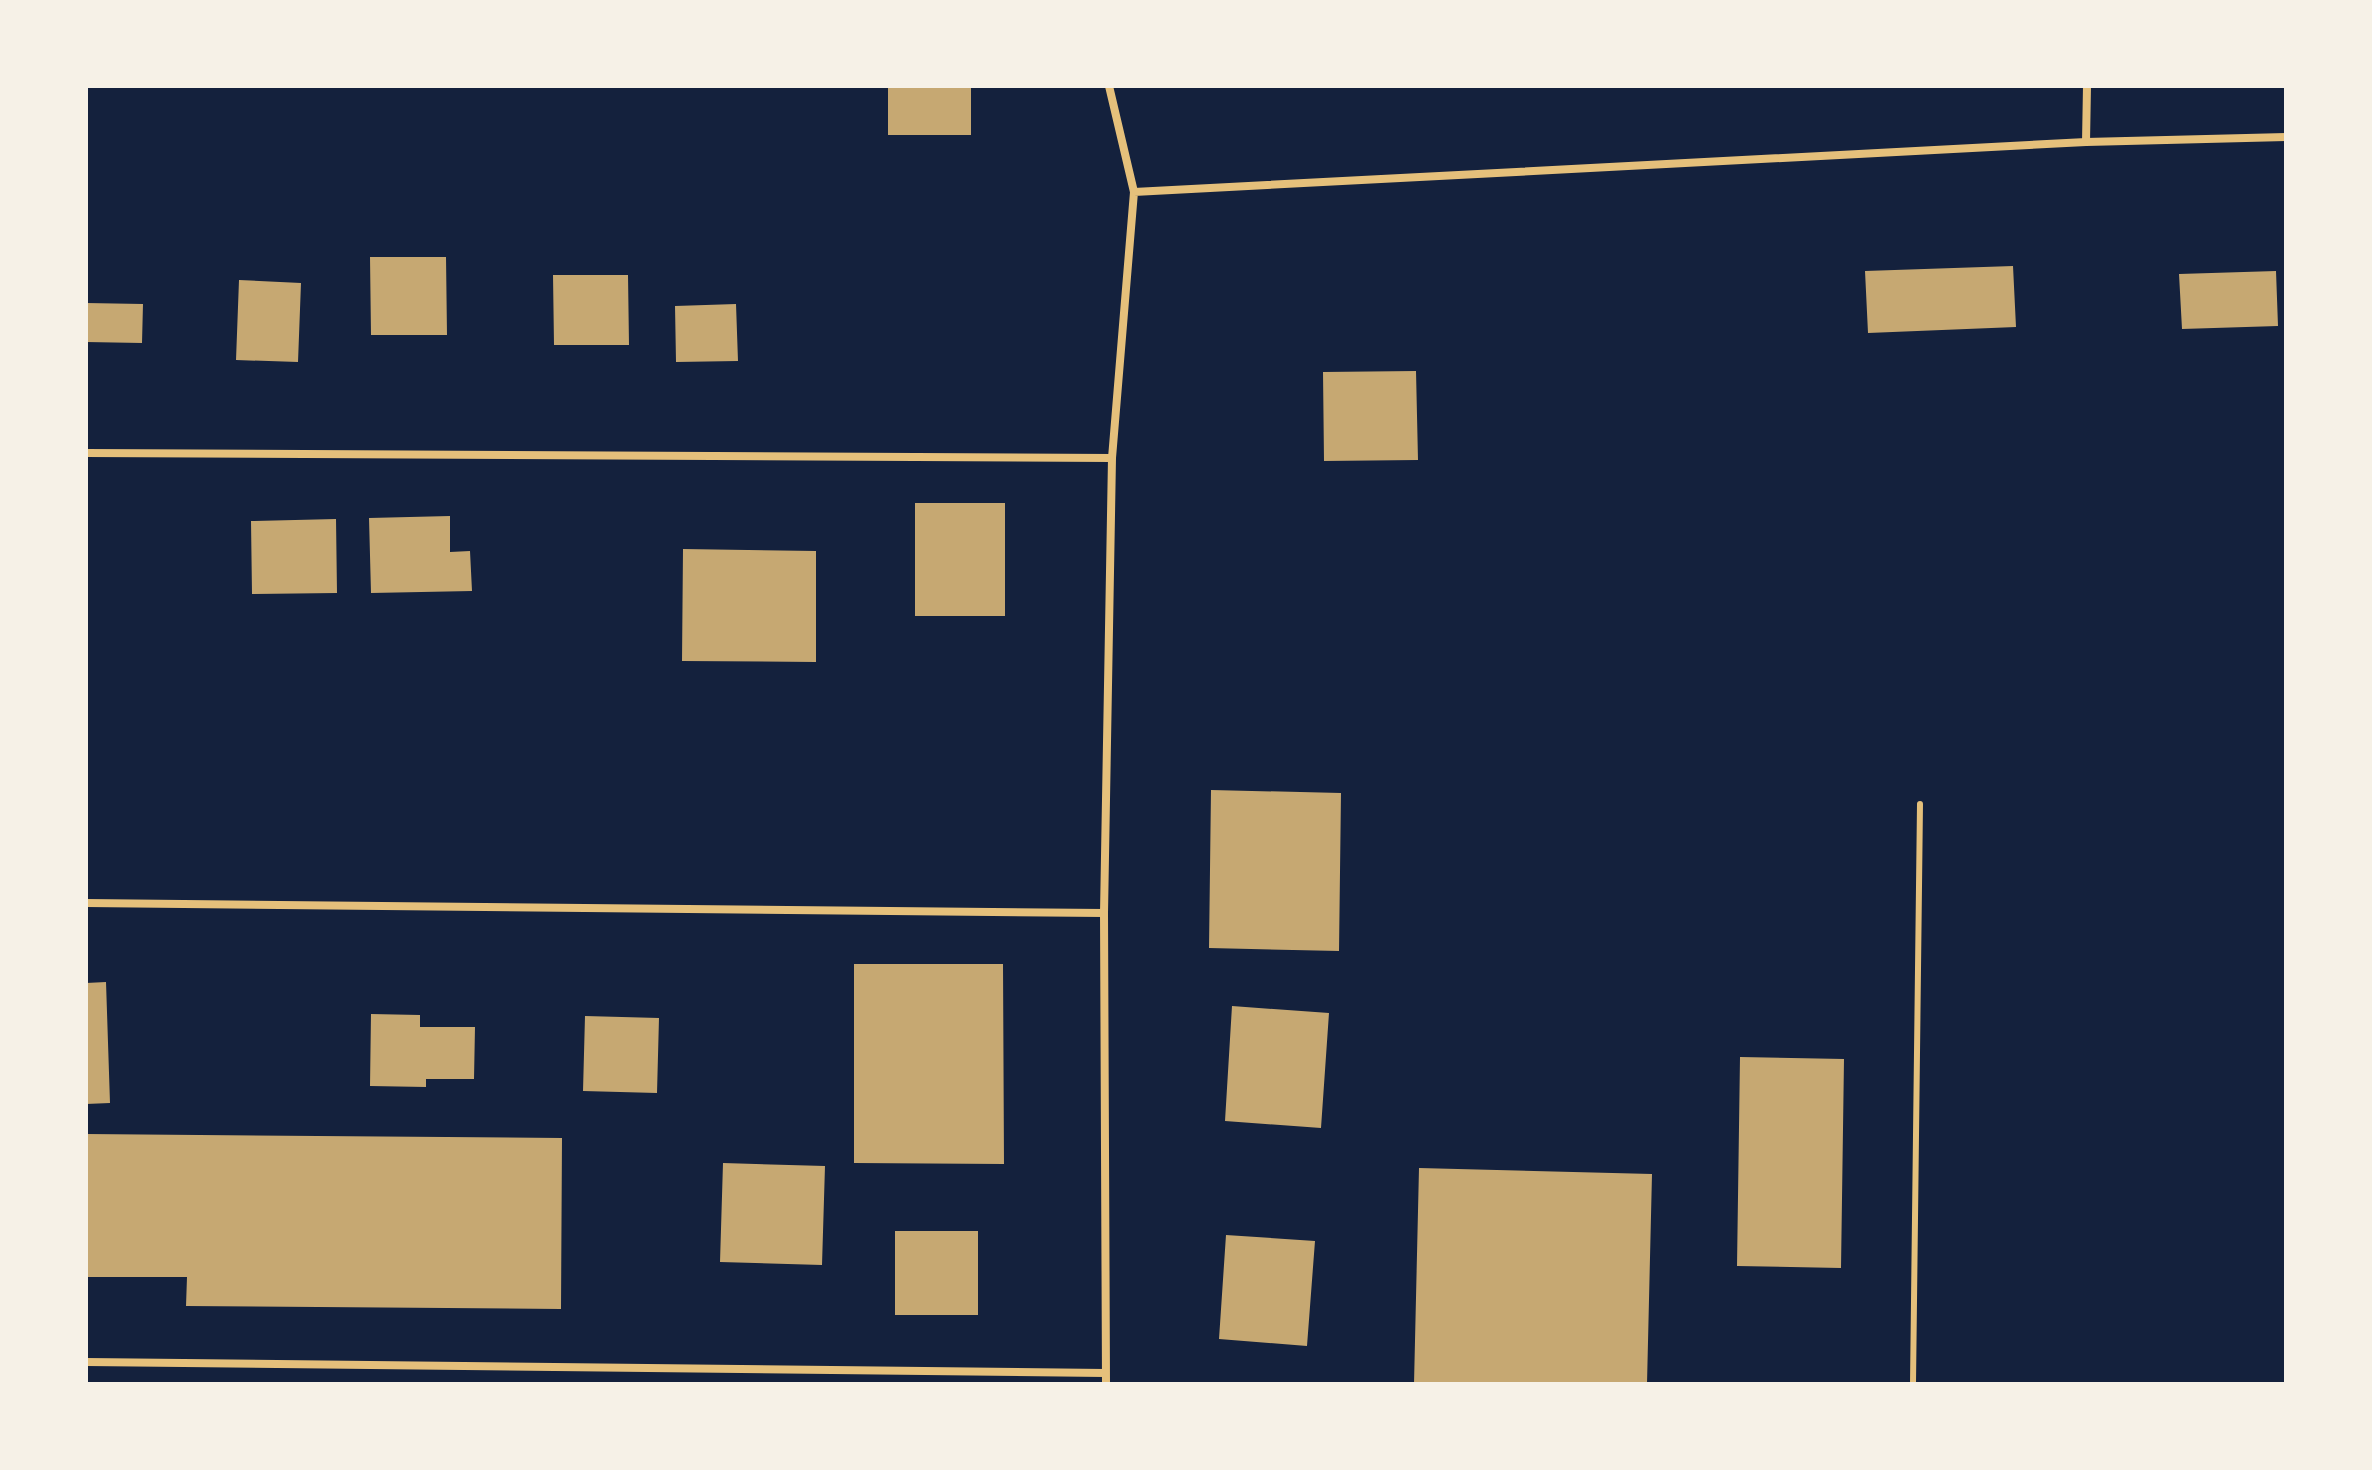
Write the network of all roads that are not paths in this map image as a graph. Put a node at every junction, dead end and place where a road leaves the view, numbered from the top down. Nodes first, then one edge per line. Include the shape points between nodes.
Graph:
1 (1109, 86) edge
2 (2087, 86) edge
3 (2286, 137) edge
4 (2086, 142) junction
5 (1134, 192) junction
6 (86, 453) edge
7 (1112, 458) junction
8 (1920, 804) dead end
9 (86, 903) edge
10 (1104, 913) junction
11 (86, 1362) edge
12 (1105, 1373) junction
13 (1106, 1384) edge
14 (1913, 1384) edge

1 - 5 street
2 - 4 street
3 - 4 street
4 - 5 street
5 - 7 street
6 - 7 street
7 - 10 street
8 - 14 lane
9 - 10 street
10 - 12 street
11 - 12 street
12 - 13 street

